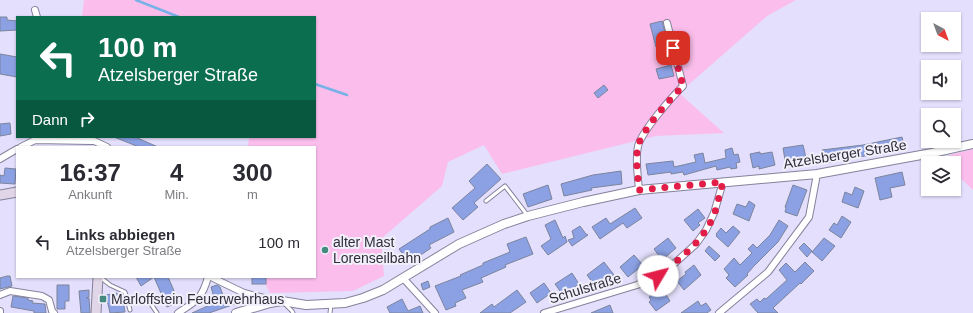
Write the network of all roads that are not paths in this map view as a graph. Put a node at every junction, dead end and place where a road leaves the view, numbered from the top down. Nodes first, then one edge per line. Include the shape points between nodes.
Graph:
1 (35, 10) dead end
2 (37, 16) edge
3 (667, 23) dead end
4 (89, 139) edge
5 (973, 144) edge
6 (23, 146) edge
7 (105, 146) edge
8 (16, 150) edge
9 (0, 159) edge
10 (817, 174) junction
11 (723, 182) junction
12 (639, 190) junction
13 (16, 192) edge
14 (0, 195) edge
15 (486, 201) dead end
16 (528, 216) junction
17 (99, 278) edge
18 (100, 278) edge
19 (209, 278) edge
20 (211, 278) edge
21 (403, 278) junction
22 (0, 295) edge
23 (149, 301) dead end
24 (282, 301) junction
25 (270, 303) junction
26 (331, 304) junction
27 (130, 310) dead end
28 (54, 313) edge
29 (96, 313) edge
30 (157, 313) edge
31 (178, 313) edge
32 (236, 313) edge
33 (293, 313) edge
34 (330, 313) edge
35 (435, 313) edge
36 (544, 313) edge
37 (719, 313) edge

1 - 2 street
3 - 12 street via 683,86 639,143
4 - 6 street via 35,140
4 - 7 street
5 - 10 street, Atzelsberger Straße
8 - 9 street
10 - 11 street, Atzelsberger Straße
10 - 37 street via 809,218 768,272
11 - 12 street, Atzelsberger Straße
11 - 36 street, Schulstraße via 706,230 696,244 658,276 637,285
12 - 16 street, Atzelsberger Straße
13 - 14 main road
15 - 16 lane via 505,186
16 - 21 street, Atzelsberger Straße via 459,244
17 - 29 main road
18 - 27 lane via 126,292
19 - 31 street via 198,300
20 - 25 street via 244,293 264,298
21 - 26 street, Atzelsberger Straße via 363,298
21 - 35 street
22 - 28 street via 10,291 42,296 49,300
23 - 30 lane
24 - 25 street, Atzelsberger Straße
24 - 26 street, Atzelsberger Straße via 306,305
24 - 33 lane
25 - 32 street, Atzelsberger Straße
26 - 34 lane

